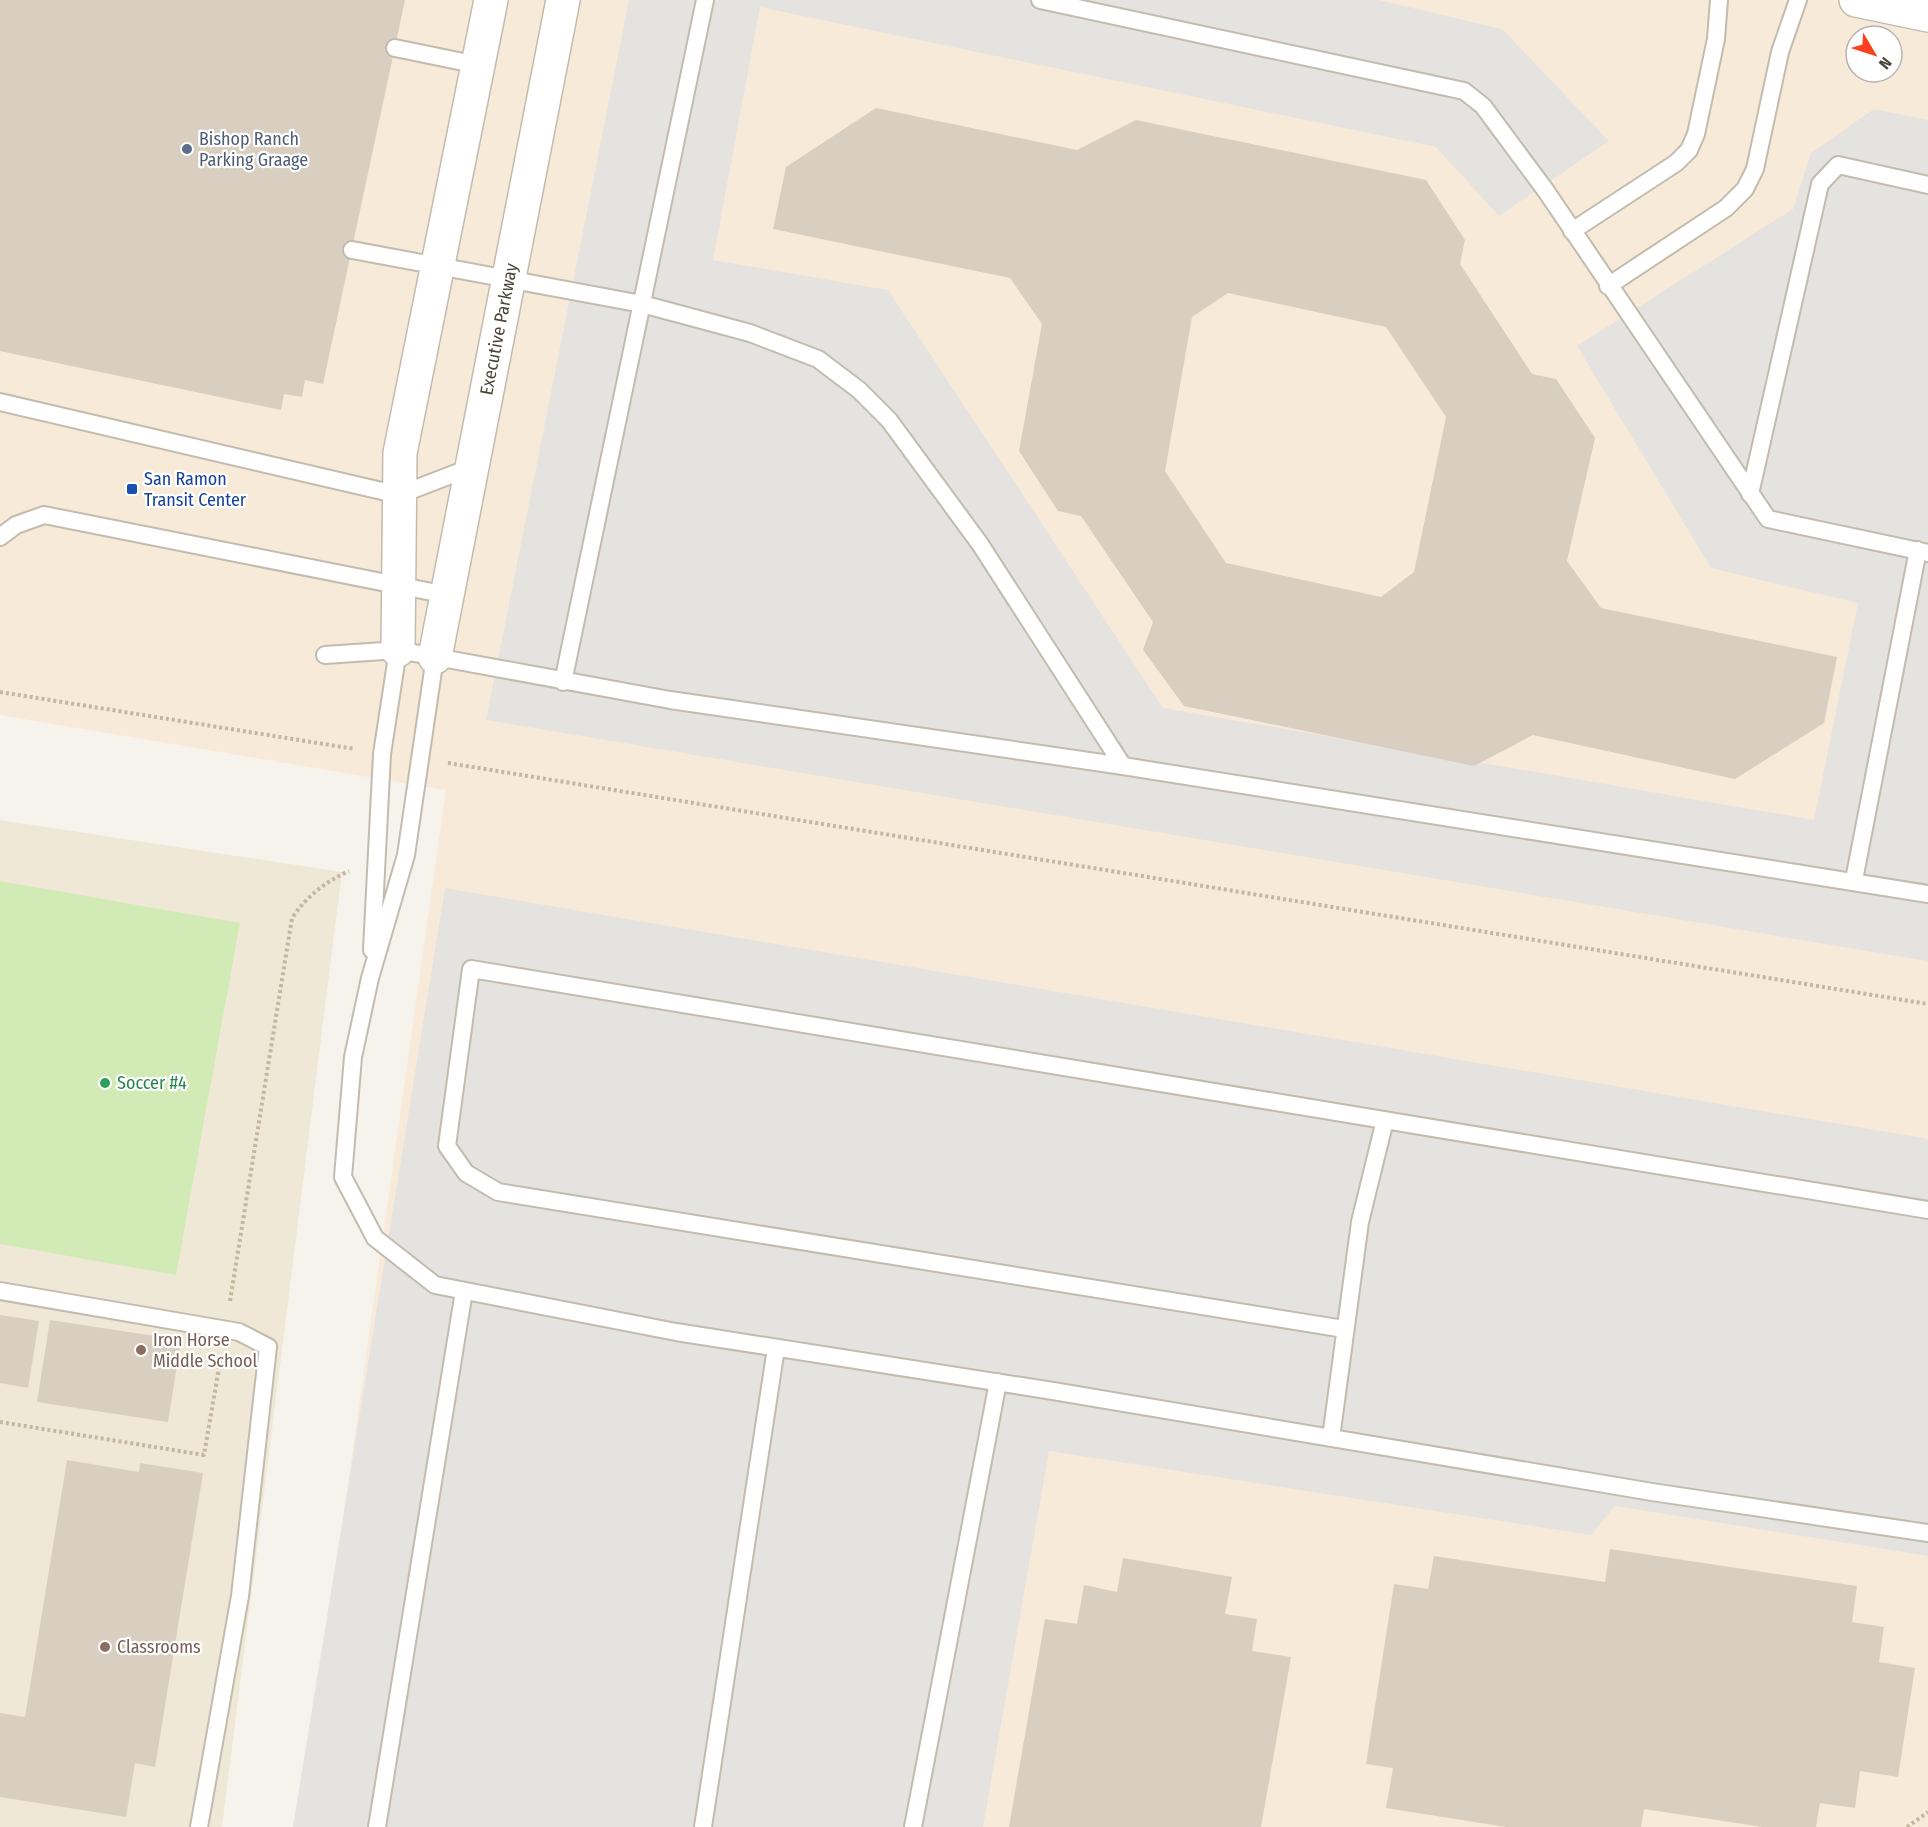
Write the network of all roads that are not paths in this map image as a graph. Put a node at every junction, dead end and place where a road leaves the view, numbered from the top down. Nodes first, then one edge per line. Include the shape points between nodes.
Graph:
1 (491, 0) edge
2 (563, 0) edge
3 (705, 0) edge
4 (1040, 0) edge
5 (1719, 0) edge
6 (1798, 0) edge
7 (1856, 0) edge
8 (1928, 15) edge
9 (395, 48) dead end
10 (478, 64) junction
11 (1928, 185) edge
12 (1572, 231) junction
13 (352, 250) dead end
14 (438, 267) junction
15 (509, 279) junction
16 (1608, 286) junction
17 (642, 304) junction
18 (0, 402) edge
19 (472, 467) junction
20 (1750, 494) junction
21 (399, 495) junction
22 (0, 537) edge
23 (1923, 551) edge
24 (399, 585) junction
25 (447, 595) junction
26 (398, 650) junction
27 (325, 655) dead end
28 (435, 657) junction
29 (563, 682) junction
30 (1123, 766) junction
31 (1854, 880) junction
32 (1928, 894) edge
33 (370, 978) junction
34 (1385, 1120) junction
35 (1928, 1210) edge
36 (0, 1291) edge
37 (464, 1291) junction
38 (1344, 1329) junction
39 (776, 1348) junction
40 (998, 1382) junction
41 (1332, 1438) junction
42 (1928, 1533) edge
43 (199, 1827) edge
44 (377, 1827) edge
45 (704, 1827) edge
46 (913, 1827) edge

1 - 10 street
2 - 15 street, Executive Parkway
3 - 17 lane
4 - 12 lane via 1464,91 1483,106
5 - 12 lane via 1716,39 1696,134 1689,150 1676,163
6 - 16 lane via 1780,52 1755,169 1746,189 1726,208
7 - 8 street
9 - 10 lane
10 - 14 street
11 - 20 lane via 1838,165 1820,184
12 - 16 lane
13 - 14 lane
14 - 15 lane
14 - 21 street via 400,453
15 - 17 lane
15 - 19 street, Executive Parkway
16 - 20 lane
17 - 29 lane
17 - 30 lane via 750,333 818,359 859,390 889,420 980,544
18 - 21 lane
19 - 21 lane
19 - 25 street, Executive Parkway
20 - 23 lane via 1768,519
21 - 24 street
22 - 24 lane via 16,525 44,515
23 - 31 lane
24 - 25 lane
24 - 26 street
25 - 28 street, Executive Parkway
26 - 27 lane
26 - 28 lane
26 - 33 lane via 382,754
28 - 29 lane
28 - 33 lane via 406,855
29 - 30 lane
30 - 31 lane
31 - 32 lane
33 - 37 lane via 353,1057 344,1177 375,1238 435,1285
34 - 35 lane
34 - 38 lane via 1360,1222
34 - 38 lane via 471,969 447,1146 466,1173 498,1192
36 - 43 lane via 239,1332 268,1347 240,1596
37 - 39 lane
37 - 44 lane
38 - 41 lane
39 - 40 lane
39 - 45 lane
40 - 41 lane
40 - 46 lane
41 - 42 lane

